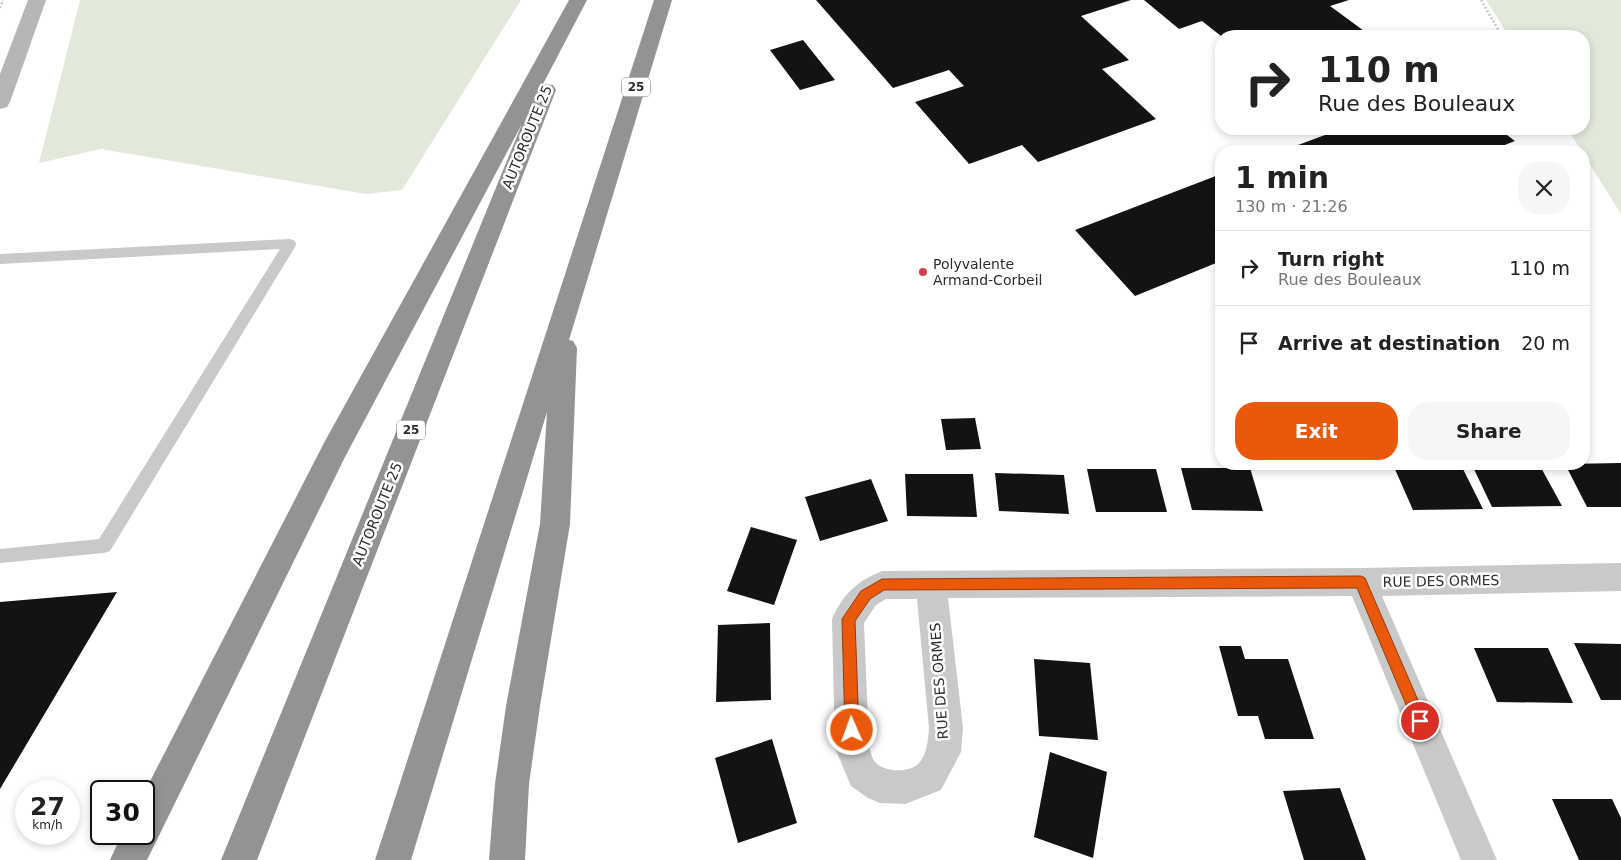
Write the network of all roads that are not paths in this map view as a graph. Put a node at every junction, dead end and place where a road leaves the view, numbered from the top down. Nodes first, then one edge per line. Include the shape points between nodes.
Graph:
1 (37, 0) edge
2 (578, 0) edge
3 (582, 0) edge
4 (663, 0) edge
5 (0, 102) edge
6 (0, 259) edge
7 (566, 309) junction
8 (0, 556) edge
9 (1621, 578) edge
10 (1361, 582) junction
11 (931, 584) junction
12 (155, 807) edge
13 (136, 845) edge
14 (128, 860) edge
15 (239, 860) edge
16 (393, 860) edge
17 (507, 860) edge
18 (1479, 860) edge

1 - 5 street
2 - 12 highway via 335,449
3 - 15 highway, AUTOROUTE 25 / 25
4 - 7 highway, 25
6 - 8 lane via 290,244 104,546
7 - 16 highway, 25
7 - 17 highway via 555,524 512,784
9 - 10 street, RUE DES ORMES
10 - 11 street, RUE DES ORMES
10 - 18 street
11 - 11 street, RUE DES ORMES via 882,585 865,595 848,619 852,748 863,774 880,786 905,788 929,778 944,752 946,728
13 - 14 highway

